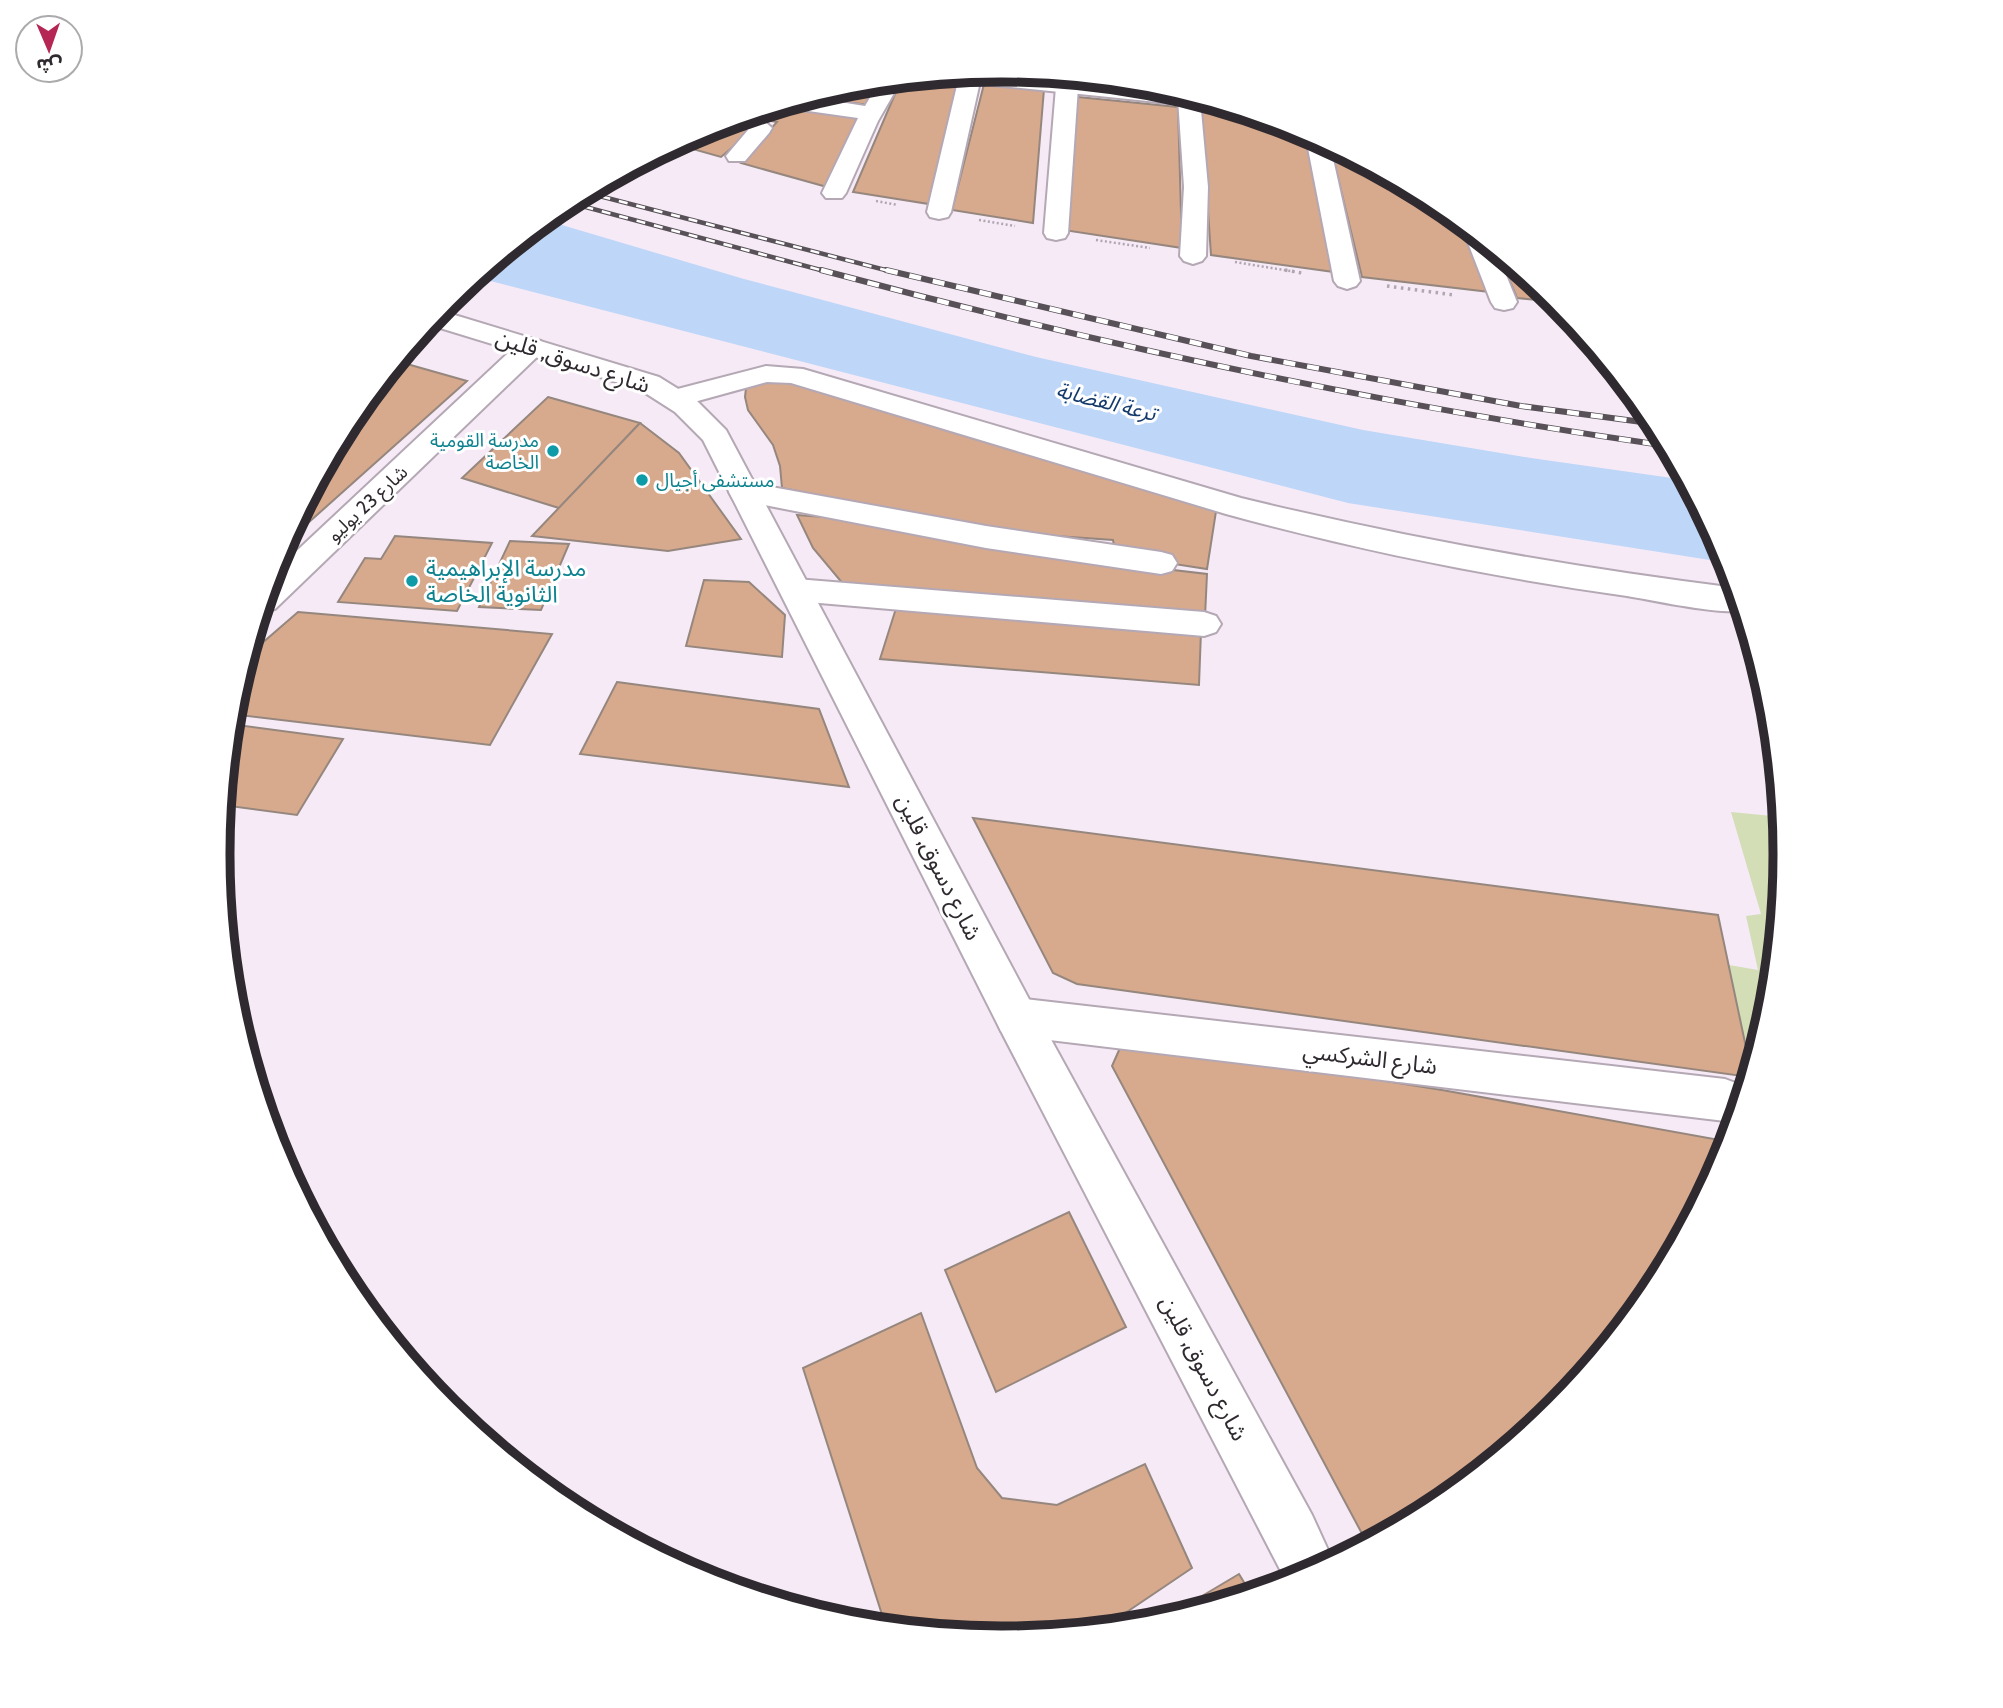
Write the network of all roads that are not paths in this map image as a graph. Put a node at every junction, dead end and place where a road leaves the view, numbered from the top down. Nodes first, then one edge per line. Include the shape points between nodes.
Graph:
1 (960, 84) edge
2 (1059, 85) edge
3 (884, 92) edge
4 (817, 105) edge
5 (1198, 108) edge
6 (872, 113) junction
7 (752, 123) edge
8 (1320, 151) edge
9 (737, 156) dead end
10 (834, 193) dead end
11 (939, 212) dead end
12 (1056, 233) dead end
13 (1484, 253) edge
14 (1193, 256) dead end
15 (1347, 281) dead end
16 (1504, 302) dead end
17 (444, 320) edge
18 (531, 347) junction
19 (677, 398) junction
20 (744, 492) junction
21 (1161, 563) dead end
22 (278, 587) edge
23 (796, 590) junction
24 (1729, 598) edge
25 (1204, 624) dead end
26 (1016, 1017) junction
27 (1725, 1100) dead end
28 (1306, 1563) edge

1 - 11 street
2 - 12 street
3 - 6 street
4 - 6 street
5 - 14 street
6 - 10 street
7 - 9 street via 761,128
8 - 15 street
13 - 16 street
17 - 18 street, شارع دسوق, قلين
18 - 19 street, شارع دسوق, قلين via 619,372
18 - 22 street, شارع 23 يوليو
19 - 20 street, شارع دسوق, قلين via 716,436
19 - 24 street via 766,374 793,375 1300,523 1499,563
20 - 21 street via 986,537
20 - 23 street, شارع دسوق, قلين
23 - 25 street
23 - 26 street, شارع دسوق, قلين
26 - 27 street, شارع الشركسي
26 - 28 street, شارع دسوق, قلين

